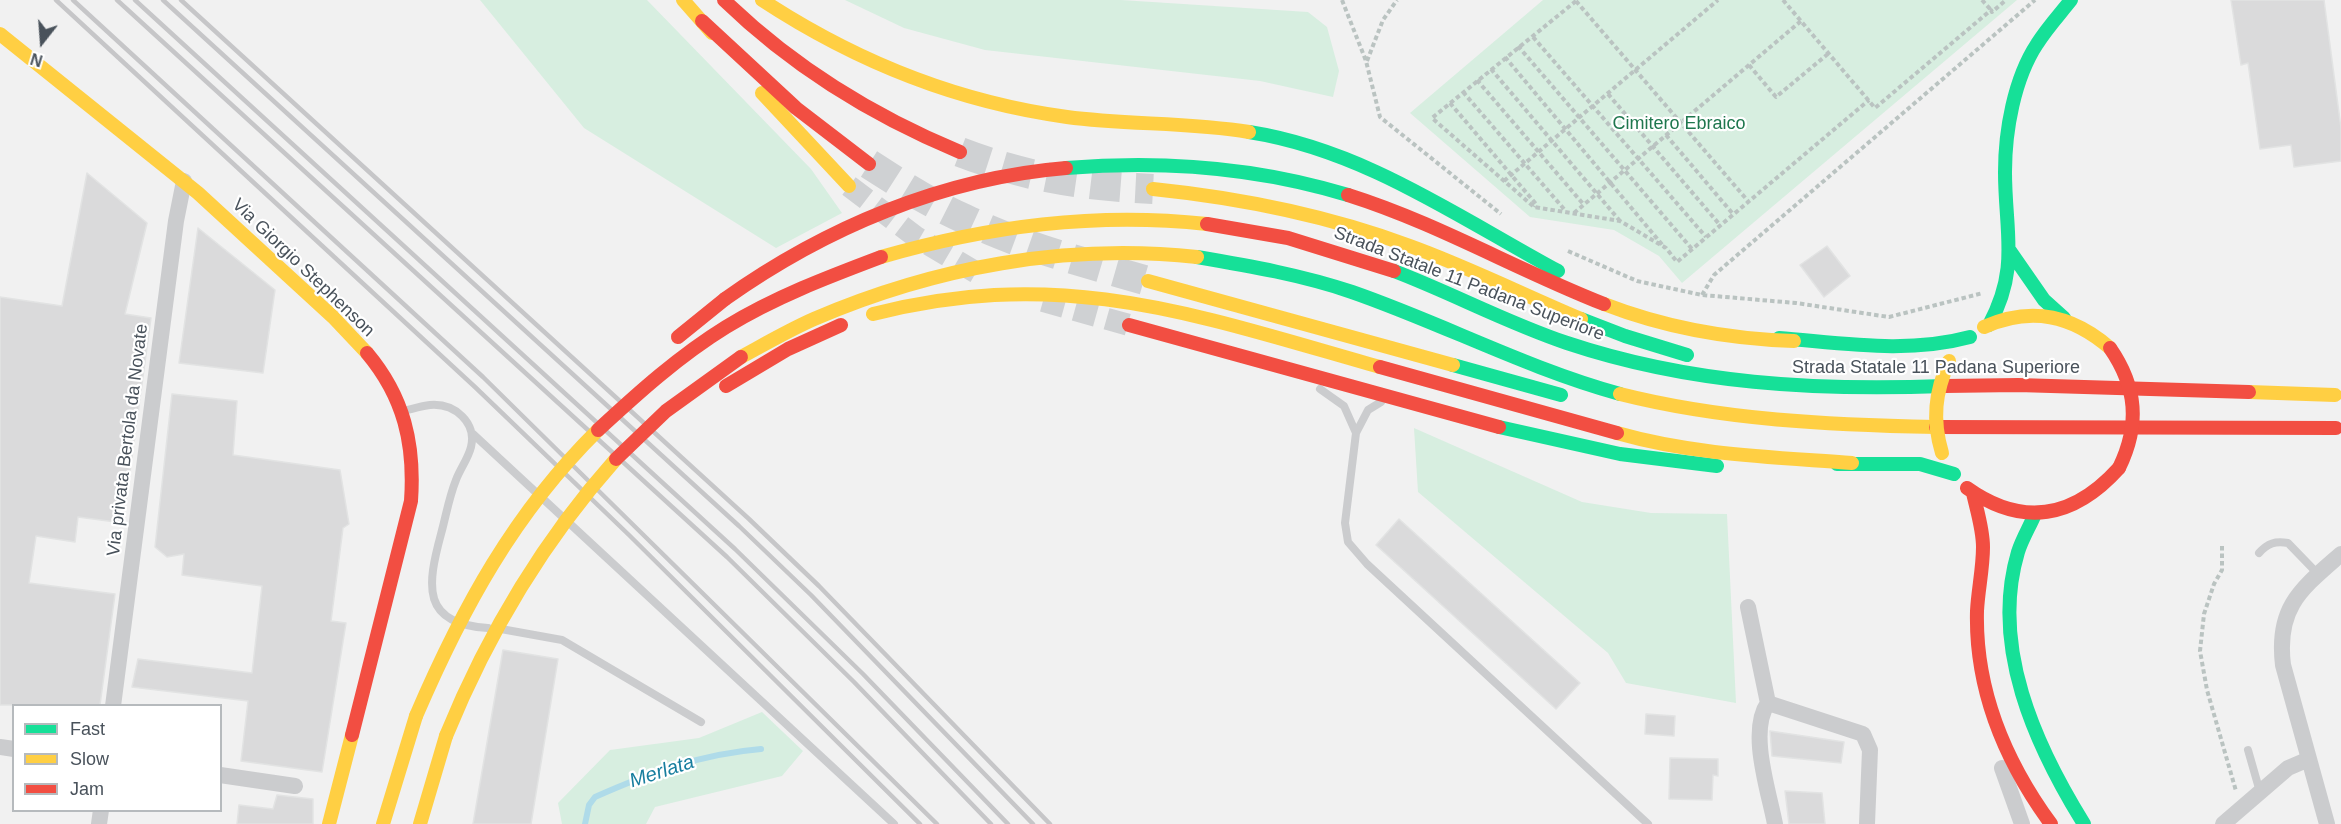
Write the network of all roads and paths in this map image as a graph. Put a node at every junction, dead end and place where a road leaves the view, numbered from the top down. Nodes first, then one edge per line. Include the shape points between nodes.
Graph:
1 (683, 0) edge
2 (724, 0) edge
3 (762, 0) edge
4 (1342, 0) edge
5 (1397, 0) edge
6 (1708, 0) edge
7 (1718, 0) edge
8 (1783, 0) edge
9 (1982, 0) edge
10 (2006, 0) edge
11 (2035, 0) edge
12 (2072, 0) edge
13 (1576, 1) edge
14 (1713, 5) junction
15 (1991, 10) junction
16 (702, 21) junction
17 (1801, 21) junction
18 (0, 34) edge
19 (1533, 37) junction
20 (1518, 46) junction
21 (1829, 53) junction
22 (1505, 57) junction
23 (1366, 61) junction
24 (1749, 65) junction
25 (1491, 69) junction
26 (1636, 70) junction
27 (1477, 80) junction
28 (1464, 92) junction
29 (1608, 94) junction
30 (1869, 100) junction
31 (1450, 103) junction
32 (1593, 106) junction
33 (1580, 118) junction
34 (1681, 123) junction
35 (1566, 130) junction
36 (1666, 135) junction
37 (1552, 141) junction
38 (1653, 146) junction
39 (960, 152) tunnel mouth
40 (1539, 152) junction
41 (1638, 159) junction
42 (869, 164) tunnel mouth
43 (1525, 164) junction
44 (1625, 171) junction
45 (1512, 175) junction
46 (184, 181) junction
47 (1504, 182) junction
48 (1611, 182) junction
49 (849, 186) tunnel mouth
50 (1153, 189) tunnel mouth
51 (1598, 193) junction
52 (1748, 201) junction
53 (1584, 205) junction
54 (1534, 207) junction
55 (1564, 212) junction
56 (1574, 214) junction
57 (1733, 214) junction
58 (1503, 215) dead end
59 (1620, 221) junction
60 (1720, 225) junction
61 (1706, 237) junction
62 (1561, 248) dead end
63 (1666, 248) junction
64 (1692, 249) junction
65 (2010, 251) junction
66 (2008, 277) junction
67 (1148, 281) tunnel mouth
68 (1702, 295) junction
69 (2064, 318) junction
70 (1129, 325) tunnel mouth
71 (1989, 325) junction
72 (1970, 336) junction
73 (1794, 341) junction
74 (664, 349) dead end
75 (1234, 354) junction
76 (1700, 358) dead end
77 (1754, 367) dead end
78 (2016, 385) junction
79 (717, 393) dead end
80 (2336, 395) dead end
81 (1578, 400) dead end
82 (1400, 402) junction
83 (403, 411) junction
84 (1887, 427) junction
85 (1727, 428) dead end
86 (2336, 429) dead end
87 (1356, 433) junction
88 (473, 434) junction
89 (569, 440) dead end
90 (1852, 463) junction
91 (1954, 474) junction
92 (610, 489) dead end
93 (1972, 493) junction
94 (534, 502) junction
95 (2035, 514) junction
96 (561, 524) junction
97 (2222, 546) dead end
98 (2259, 553) dead end
99 (2341, 554) edge
100 (2318, 574) junction
101 (1748, 607) dead end
102 (1986, 696) junction
103 (1768, 703) junction
104 (113, 704) edge
105 (701, 722) dead end
106 (2248, 750) dead end
107 (2309, 759) junction
108 (222, 775) edge
109 (295, 786) dead end
110 (2260, 792) junction
111 (2237, 796) dead end
112 (329, 824) edge
113 (383, 824) edge
114 (420, 824) edge
115 (894, 824) edge
116 (1648, 824) edge
117 (1775, 824) edge
118 (1867, 824) edge
119 (2022, 824) edge
120 (2051, 824) edge
121 (2084, 824) edge
122 (2223, 824) edge
123 (2327, 824) edge

1 - 16 main road
2 - 39 main road via 818,77 888,118
3 - 73 main road via 860,56 988,102 1068,116 1227,129 1329,151 1407,185 1537,260 1604,291 1690,320
4 - 23 path
5 - 23 path via 1383,20
6 - 14 path
7 - 14 path
8 - 17 path
9 - 15 path
10 - 15 path
11 - 68 path via 1714,275
12 - 65 main road via 2036,45 2017,89 2006,146 2005,204
13 - 19 path
13 - 26 path
14 - 26 path
15 - 30 path via 1875,108
16 - 42 main road via 802,114
16 - 49 main road via 750,81
17 - 21 path
17 - 24 path
18 - 46 main road, Via Giorgio Stephenson
19 - 20 path
19 - 32 path
20 - 22 path
20 - 33 path
21 - 24 path via 1776,97
21 - 30 path
22 - 25 path
22 - 35 path
23 - 58 path via 1380,117
24 - 34 path
25 - 27 path
25 - 37 path
26 - 29 path
26 - 34 path
27 - 28 path
27 - 40 path
28 - 31 path
28 - 43 path
29 - 32 path
29 - 38 path
30 - 52 path
31 - 45 path
31 - 47 path via 1432,118
32 - 33 path
32 - 41 path
33 - 35 path
33 - 44 path
34 - 36 path
34 - 52 path
35 - 37 path
35 - 48 path
36 - 38 path
36 - 57 path
37 - 40 path
37 - 51 path
38 - 41 path
38 - 60 path
40 - 43 path
40 - 53 path
41 - 44 path
41 - 61 path
43 - 45 path
43 - 55 path
44 - 48 path
44 - 64 path
45 - 47 path
45 - 54 path via 1536,204
46 - 83 main road, Via Giorgio Stephenson via 342,326 378,368
46 - 104 street, Via privata Bertola da Novate
47 - 54 path
48 - 51 path
48 - 63 path
50 - 76 main road via 1242,199 1356,227 1449,261 1588,323
51 - 53 path
51 - 59 path
52 - 57 path
53 - 56 path
54 - 55 path
55 - 56 path
56 - 59 path
57 - 60 path
59 - 63 path
60 - 61 path
61 - 64 path
62 - 68 path via 1637,281
63 - 64 path via 1677,262
65 - 66 main road
65 - 69 main road via 2044,300
66 - 68 path via 1970,299 1888,317 1796,303
66 - 71 main road
67 - 81 main road
69 - 71 main road via 2024,314
69 - 95 main road, bridge via 2088,329 2110,348 2127,375 2135,406 2133,435 2119,468 2102,488 2080,503
70 - 75 main road
71 - 72 main road
72 - 73 main road via 1941,345 1903,348
72 - 91 main road, bridge via 1949,361 1934,406 1942,453
73 - 74 main road, bridge via 1720,336 1651,320 1576,291 1396,210 1306,182 1242,169 1143,162 1026,172 935,194 836,231 761,274
75 - 82 main road
75 - 87 lane via 1337,398
77 - 78 main road
78 - 80 main road, Strada Statale 11 Padana Superiore
78 - 94 main road, Strada Statale 11 Padana Superiore, bridge via 1833,388 1693,375 1564,342 1345,254 1284,237 1215,224 1139,218 1062,219 949,237 881,256 792,289 691,349 625,402
79 - 90 main road, bridge via 788,349 855,320 920,302 980,293 1047,291 1137,302 1652,443 1713,453
82 - 87 lane via 1376,403
82 - 90 main road via 1628,458 1726,466
83 - 88 lane via 442,406 463,416
83 - 112 main road, Via Giorgio Stephenson via 411,449 411,501
84 - 85 main road
84 - 86 main road
84 - 96 main road, bridge via 1703,412 1635,398 1540,369 1348,291 1282,272 1230,261 1138,252 1067,253 998,262 920,279 820,315 768,342 707,380 656,419
87 - 116 lane via 1345,523 1348,542 1367,564
88 - 105 lane via 435,556 431,583 437,609 451,621 472,627 562,640
88 - 115 lane
89 - 94 main road, bridge
90 - 91 main road via 1920,464
91 - 93 main road
92 - 96 main road, bridge
93 - 95 main road via 2003,509
93 - 102 main road via 1983,547 1977,618 1978,658
94 - 113 main road, Strada Statale 11 Padana Superiore, bridge via 480,581 440,657 405,748
95 - 121 main road via 2019,543 2013,578 2016,662 2036,738 2049,768
96 - 114 main road, bridge via 526,574 475,663 446,736
97 - 111 path via 2222,570 2204,614 2200,651
98 - 100 lane via 2266,545 2288,543
99 - 100 street
100 - 107 street via 2293,600 2280,642
101 - 103 street
102 - 119 street via 1999,759
102 - 120 main road via 2011,765
103 - 117 street via 1761,717 1759,743
103 - 118 street via 1863,734 1870,750
106 - 110 lane
107 - 110 street via 2294,764
107 - 123 street
108 - 109 street
110 - 122 street

